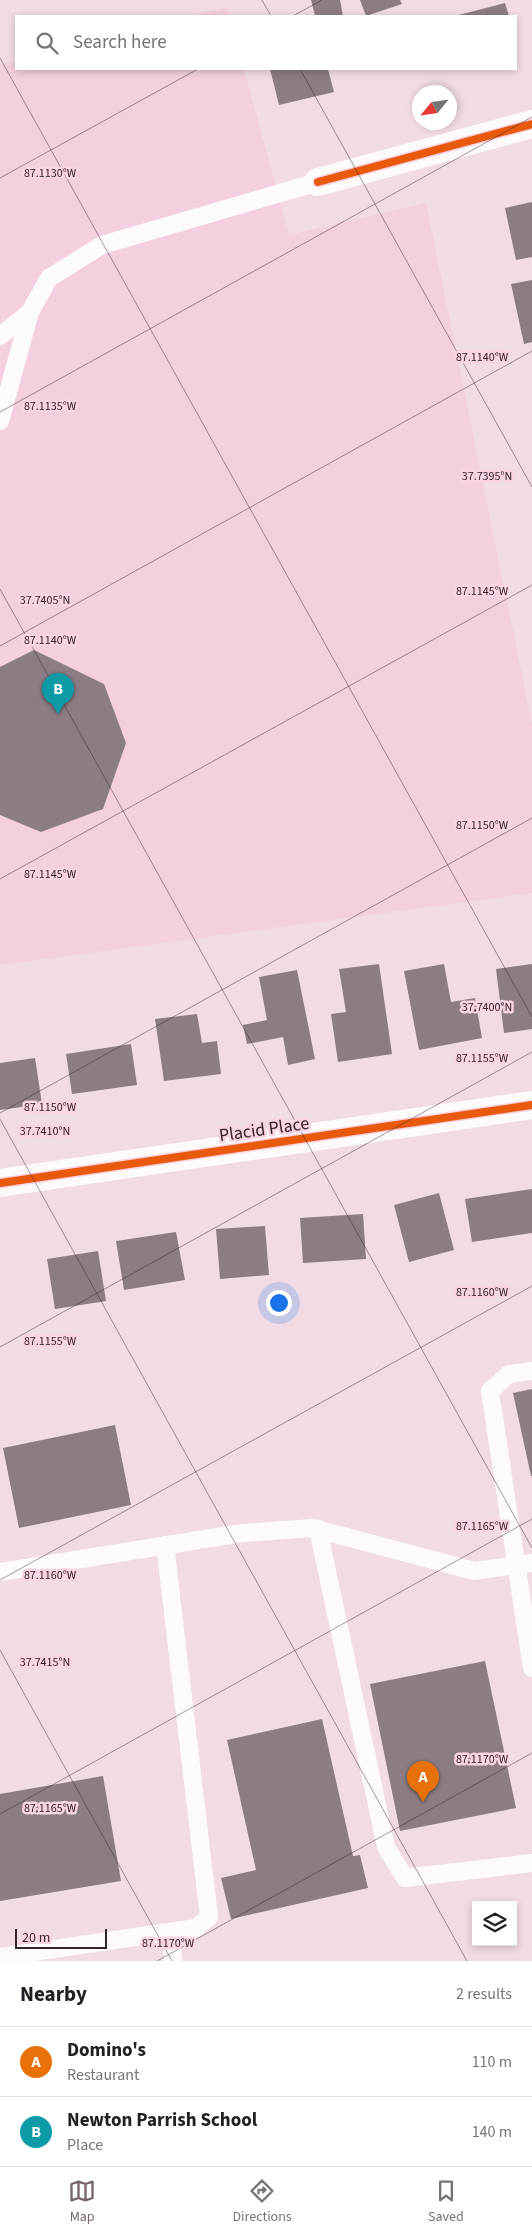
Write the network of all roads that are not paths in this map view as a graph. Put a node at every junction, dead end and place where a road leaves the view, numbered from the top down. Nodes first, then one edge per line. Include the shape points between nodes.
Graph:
1 (532, 124) edge
2 (318, 182) joint
3 (30, 312) junction
4 (0, 336) edge
5 (0, 421) edge
6 (532, 1105) edge
7 (0, 1183) edge
8 (532, 1371) edge
9 (318, 1529) junction
10 (166, 1545) junction
11 (523, 1564) edge
12 (0, 1572) edge
13 (532, 1668) edge
14 (532, 1864) edge
15 (170, 1932) junction
16 (0, 1957) edge
17 (173, 1961) edge

1 - 2 street
2 - 3 lane via 102,245 49,278
3 - 4 lane
3 - 5 lane
6 - 7 street, Placid Place
8 - 11 lane via 509,1374 490,1391
9 - 10 lane via 242,1533
9 - 11 lane via 474,1571
9 - 14 lane via 386,1847 405,1878
10 - 12 lane
10 - 15 lane via 209,1917 196,1928
11 - 13 lane
15 - 16 lane
15 - 17 lane

